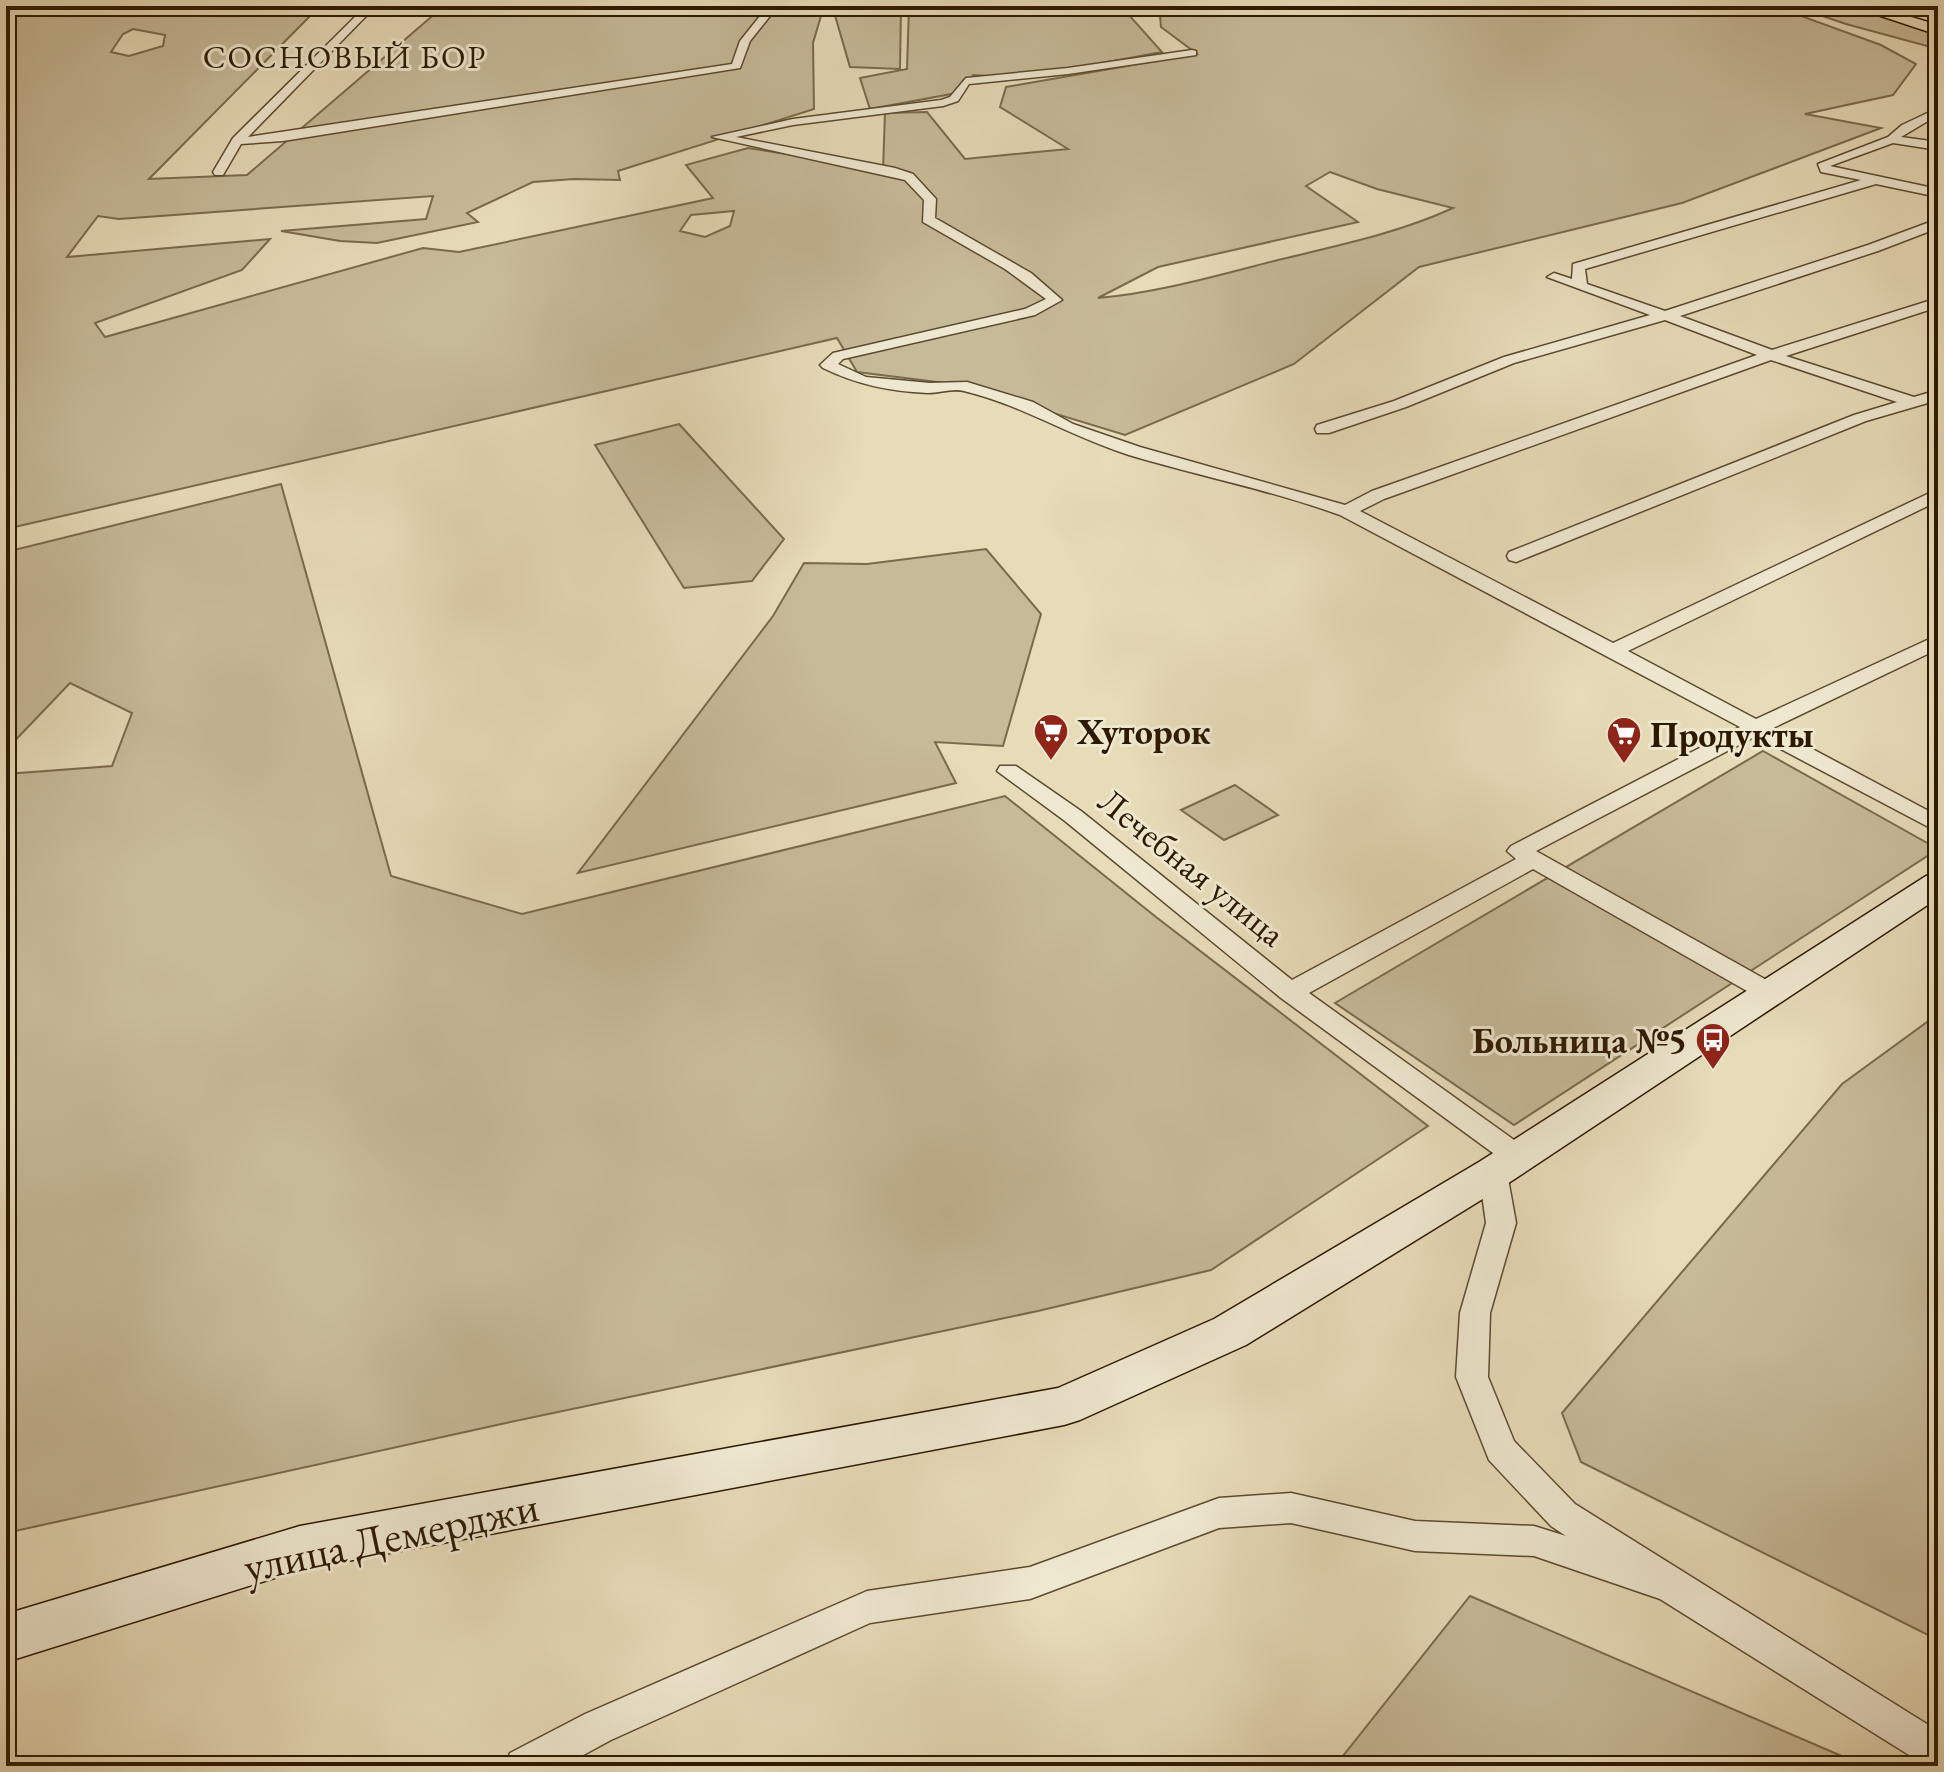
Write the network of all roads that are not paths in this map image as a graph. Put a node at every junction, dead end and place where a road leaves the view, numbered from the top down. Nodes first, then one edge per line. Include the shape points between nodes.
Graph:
1 (376, 6) edge
2 (773, 6) edge
3 (1859, 6) edge
4 (1938, 30) edge
5 (1192, 53) dead end
6 (1936, 115) edge
7 (1892, 139) junction
8 (237, 141) junction
9 (1938, 146) edge
10 (219, 172) dead end
11 (1875, 180) junction
12 (1938, 193) edge
13 (1938, 223) edge
14 (1554, 277) dead end
15 (1580, 286) junction
16 (1938, 302) edge
17 (1664, 316) junction
18 (1774, 355) junction
19 (1938, 395) edge
20 (1911, 402) junction
21 (1938, 409) edge
22 (1323, 429) dead end
23 (1938, 494) edge
24 (1346, 511) junction
25 (1516, 556) dead end
26 (1938, 641) edge
27 (1611, 651) junction
28 (1755, 728) junction
29 (1008, 771) dead end
30 (1938, 825) edge
31 (1526, 855) junction
32 (1938, 883) edge
33 (1290, 992) junction
34 (1770, 993) junction
35 (1505, 1165) junction
36 (1671, 1586) junction
37 (6, 1638) edge
38 (1938, 1752) edge
39 (524, 1766) edge

1 - 8 street
2 - 8 street via 745,41 736,66
3 - 4 main road
5 - 24 street via 966,81 954,99 943,103 718,137 909,177 930,199 928,219 1039,283 1055,300 1030,312 838,356 828,365 863,381 930,388 961,385 1027,405 1067,427 1134,451
6 - 7 street
7 - 9 street
7 - 11 street via 1824,164 1825,169
8 - 10 street
11 - 12 street
11 - 15 street via 1578,267
13 - 17 street
14 - 15 street
15 - 17 street
16 - 18 street
17 - 18 street
17 - 22 street via 1509,360
18 - 20 street
18 - 24 street via 1378,495
19 - 20 street
20 - 21 street
20 - 25 street
23 - 27 street
24 - 27 street
26 - 28 street, Лечебная улица
27 - 28 street
28 - 30 street
28 - 31 street, Лечебная улица
29 - 33 street, Лечебная улица via 1073,816
31 - 33 street, Лечебная улица
31 - 34 street
32 - 34 main road, улица Демерджи
33 - 35 street, Лечебная улица
34 - 35 main road, улица Демерджи
35 - 36 street via 1501,1223 1475,1313 1472,1377 1501,1450 1563,1515
35 - 37 main road, улица Демерджи via 1230,1332 1064,1406 300,1548
36 - 38 street
36 - 39 street via 1534,1541 1415,1536 1291,1508 1219,1513 1030,1583 867,1607 598,1727

